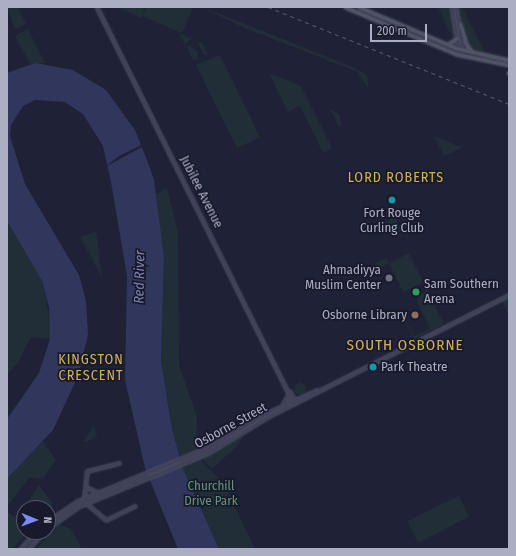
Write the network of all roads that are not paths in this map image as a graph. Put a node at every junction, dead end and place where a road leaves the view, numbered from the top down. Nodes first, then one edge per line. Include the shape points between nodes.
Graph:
1 (345, 7) edge
2 (359, 7) edge
3 (452, 7) edge
4 (456, 7) edge
5 (98, 8) edge
6 (460, 24) junction
7 (458, 38) junction
8 (446, 44) junction
9 (459, 49) junction
10 (457, 54) junction
11 (475, 54) junction
12 (492, 57) junction
13 (484, 60) junction
14 (509, 60) edge
15 (509, 65) edge
16 (509, 294) edge
17 (286, 384) junction
18 (289, 393) junction
19 (294, 402) junction
20 (282, 405) junction
21 (119, 463) dead end
22 (86, 486) junction
23 (100, 492) junction
24 (84, 499) junction
25 (95, 500) junction
26 (86, 503) junction
27 (135, 506) dead end
28 (94, 510) junction
29 (56, 516) edge
30 (56, 523) edge
31 (28, 540) edge
32 (36, 540) edge
33 (20, 549) edge
34 (28, 549) edge

1 - 10 main road
2 - 8 main road
3 - 7 main road
4 - 6 main road
5 - 17 main road, Jubilee Avenue
6 - 9 main road
6 - 11 main road via 466,44
7 - 8 main road
7 - 9 main road
8 - 9 main road
9 - 10 main road
9 - 11 main road
10 - 13 main road
11 - 12 main road
12 - 13 main road
12 - 14 main road
13 - 15 main road
16 - 19 main road, Osborne Street
17 - 18 main road, Jubilee Avenue
17 - 19 main road, Jubilee Avenue
18 - 19 main road, Jubilee Avenue
18 - 20 main road
19 - 20 main road, Osborne Street
19 - 25 main road, Osborne Street via 208,453
20 - 23 main road, Osborne Street via 206,448
21 - 22 main road via 88,470 84,476
22 - 23 main road
22 - 24 main road
23 - 24 main road, Osborne Street
24 - 29 main road, Osborne Street
25 - 26 main road, Osborne Street
25 - 28 main road
26 - 28 main road
26 - 30 main road, Osborne Street
27 - 28 main road via 108,520 100,519
31 - 33 main road
32 - 34 main road

